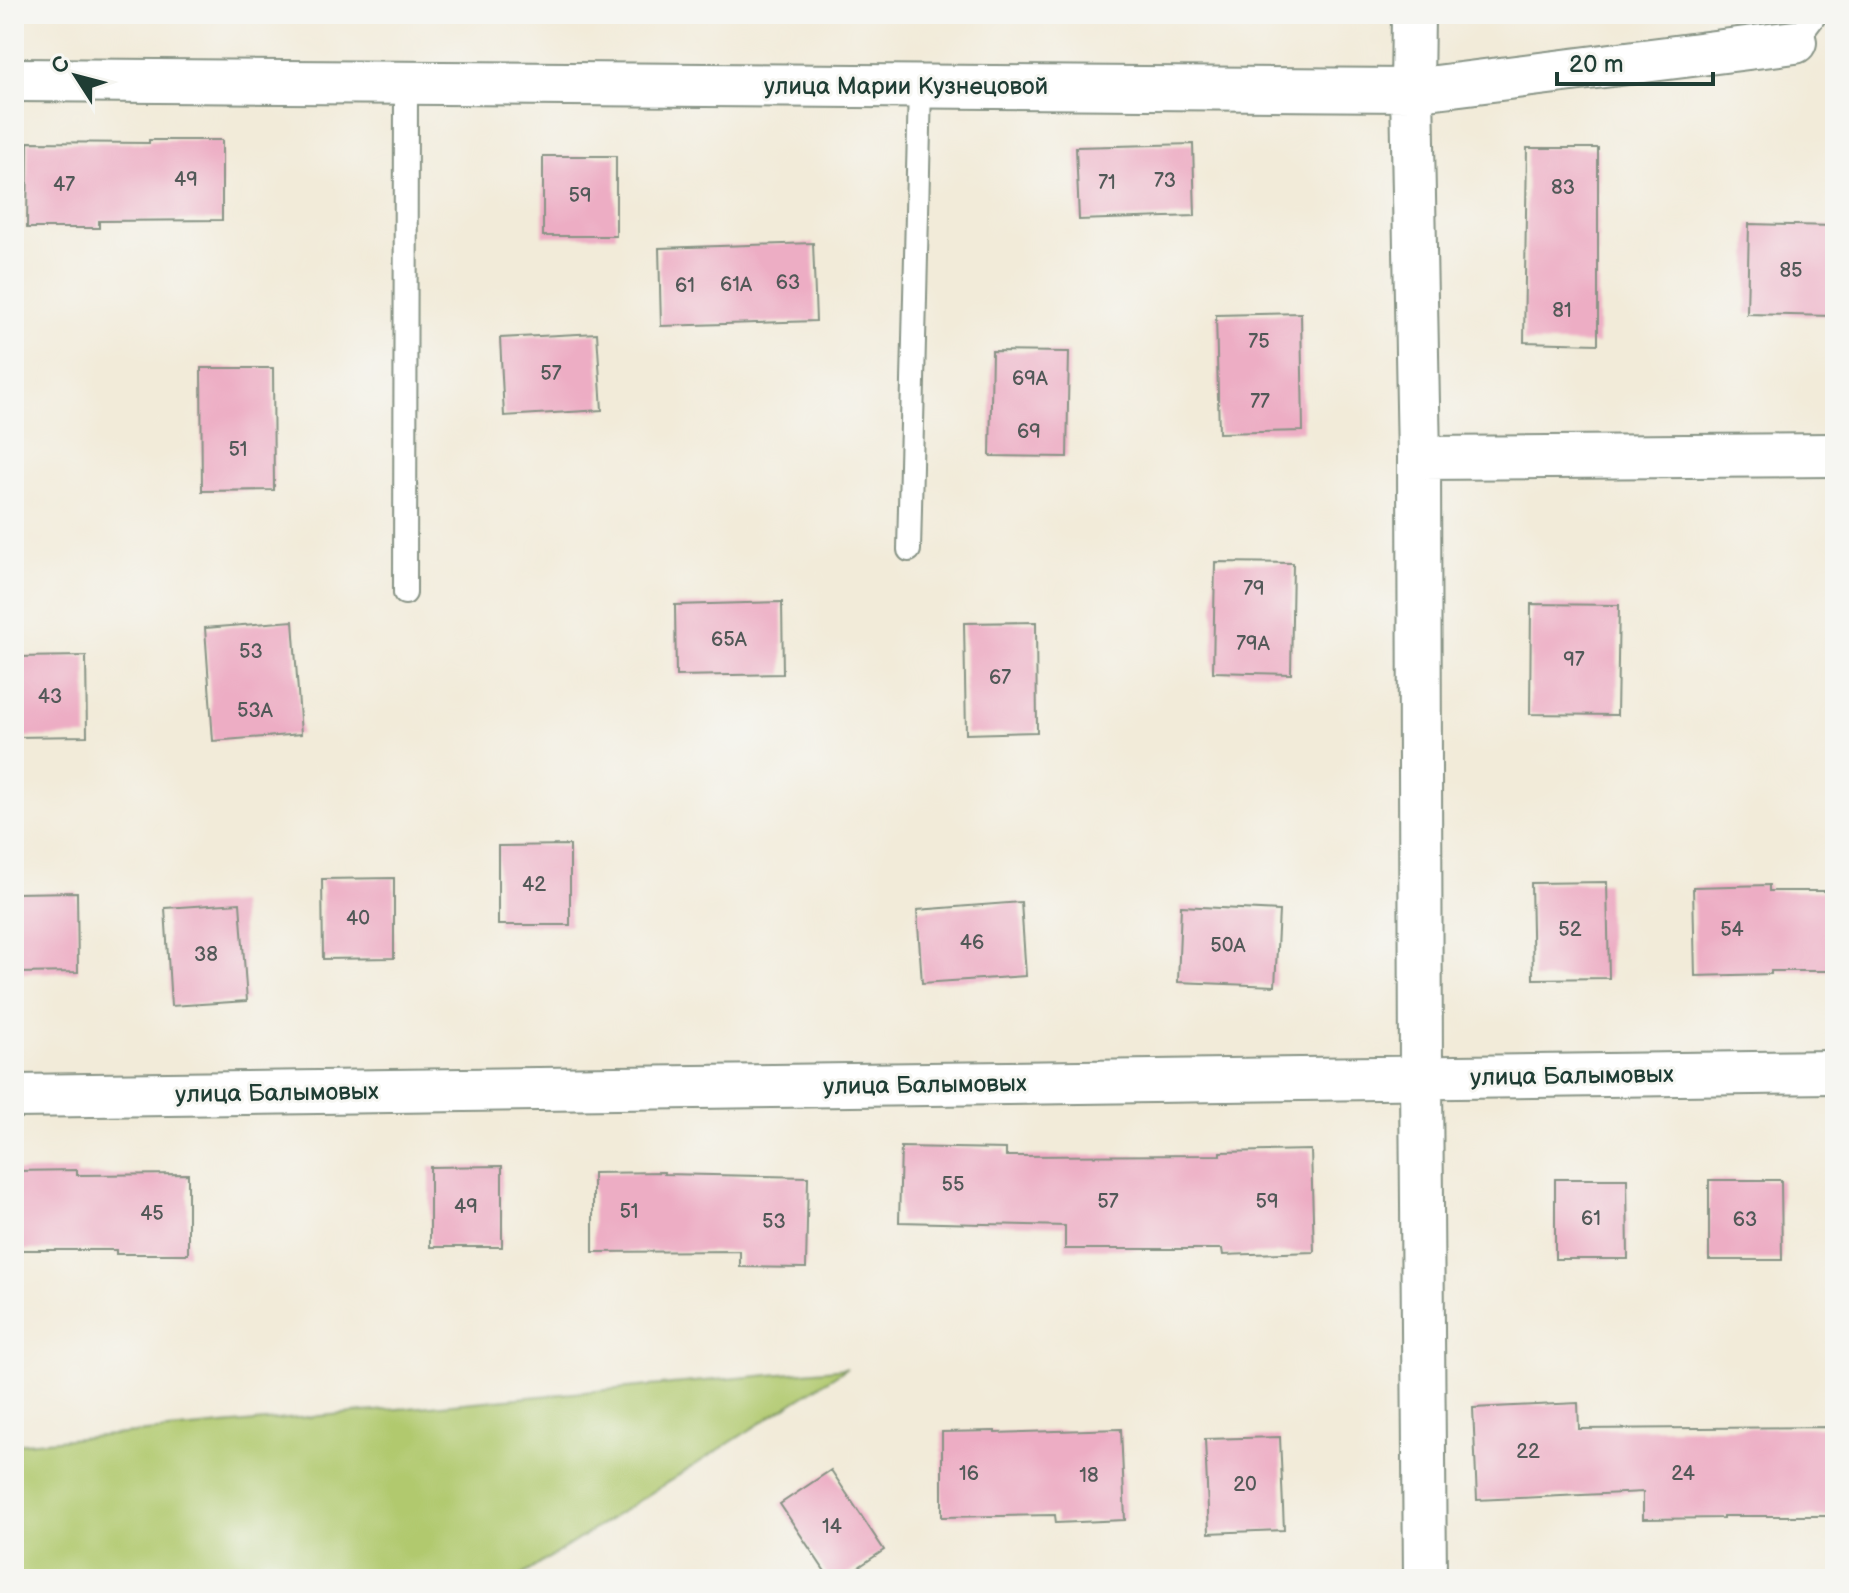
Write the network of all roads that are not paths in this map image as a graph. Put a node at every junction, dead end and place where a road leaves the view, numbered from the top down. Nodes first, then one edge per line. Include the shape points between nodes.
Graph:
1 (1413, 14) edge
2 (1806, 28) edge
3 (14, 80) edge
4 (406, 83) junction
5 (920, 87) junction
6 (1412, 90) junction
7 (1835, 455) edge
8 (1419, 458) junction
9 (909, 550) dead end
10 (405, 593) dead end
11 (1835, 1072) edge
12 (1421, 1079) junction
13 (14, 1096) edge
14 (1425, 1579) edge

1 - 6 street
2 - 6 street, улица Марии Кузнецовой
3 - 4 street, улица Марии Кузнецовой
4 - 5 street, улица Марии Кузнецовой
4 - 10 lane
5 - 6 street, улица Марии Кузнецовой
5 - 9 lane
6 - 8 street
7 - 8 street
8 - 12 street
11 - 12 street, улица Балымовых
12 - 13 street, улица Балымовых
12 - 14 street

